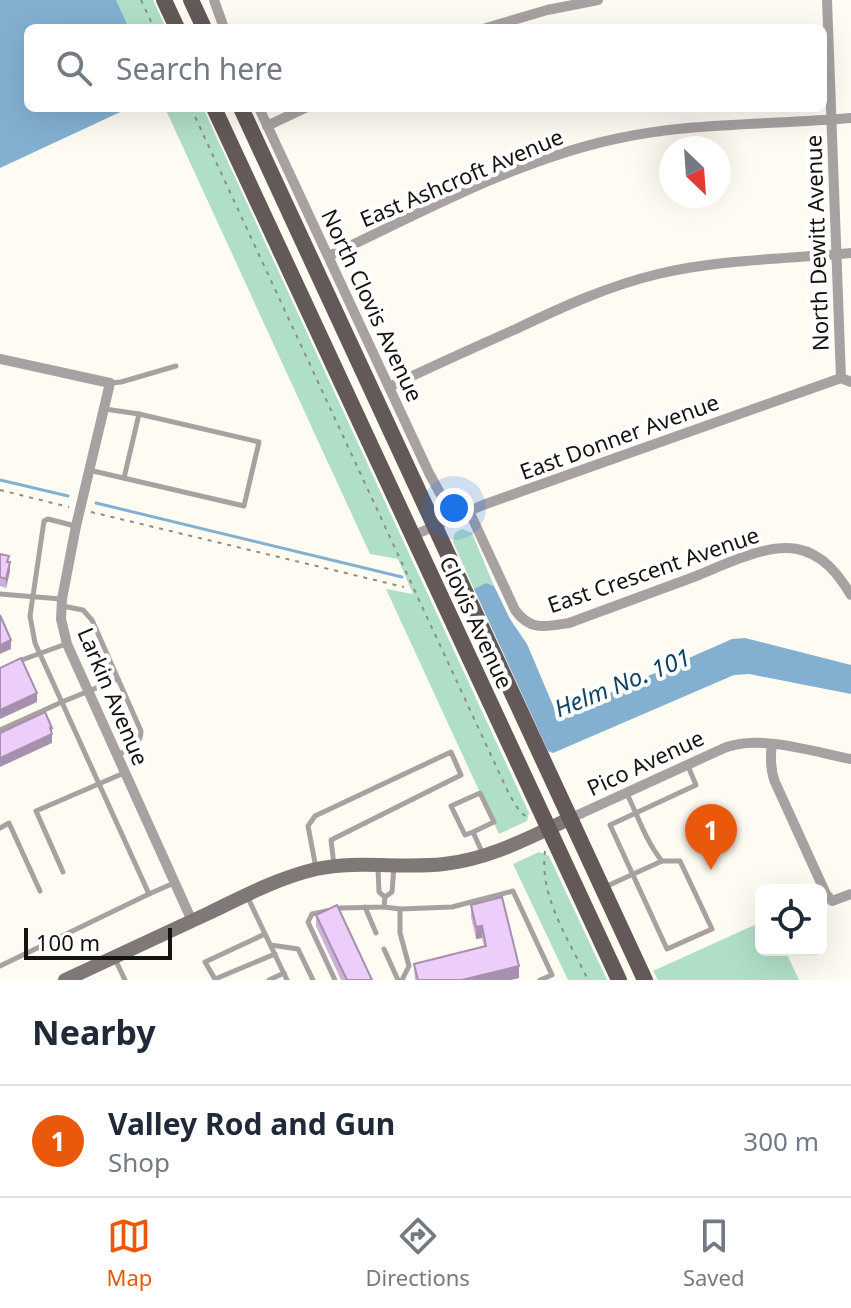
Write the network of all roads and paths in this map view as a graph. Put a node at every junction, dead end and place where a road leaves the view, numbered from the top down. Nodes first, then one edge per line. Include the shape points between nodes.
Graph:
1 (141, 0) edge
2 (214, 0) edge
3 (598, 0) edge
4 (827, 0) edge
5 (194, 1) edge
6 (171, 14) edge
7 (152, 24) edge
8 (203, 24) edge
9 (223, 24) edge
10 (500, 24) edge
11 (193, 112) edge
12 (216, 112) edge
13 (243, 112) edge
14 (261, 112) edge
15 (297, 112) edge
16 (851, 118) edge
17 (832, 120) junction
18 (267, 126) junction
19 (851, 253) edge
20 (837, 255) junction
21 (329, 256) junction
22 (0, 359) edge
23 (176, 366) dead end
24 (846, 380) edge
25 (110, 383) junction
26 (389, 387) junction
27 (104, 409) junction
28 (139, 414) junction
29 (89, 470) junction
30 (124, 478) junction
31 (0, 490) edge
32 (80, 510) junction
33 (469, 511) junction
34 (453, 517) junction
35 (76, 526) junction
36 (434, 526) junction
37 (412, 536) junction
38 (404, 587) dead end
39 (0, 594) edge
40 (851, 595) edge
41 (32, 596) junction
42 (61, 603) junction
43 (67, 644) junction
44 (39, 653) junction
45 (13, 664) edge
46 (118, 679) junction
47 (88, 691) junction
48 (62, 702) junction
49 (0, 730) edge
50 (772, 744) junction
51 (117, 756) junction
52 (851, 759) edge
53 (687, 765) junction
54 (125, 772) junction
55 (99, 784) junction
56 (627, 793) junction
57 (467, 799) junction
58 (471, 808) dead end
59 (636, 813) junction
60 (569, 819) junction
61 (0, 828) edge
62 (543, 831) junction
63 (473, 832) junction
64 (484, 857) junction
65 (662, 861) junction
66 (378, 865) junction
67 (394, 865) junction
68 (334, 866) junction
69 (317, 869) junction
70 (63, 872) dead end
71 (633, 874) junction
72 (174, 883) junction
73 (602, 888) junction
74 (40, 891) dead end
75 (149, 894) junction
76 (851, 894) edge
77 (246, 895) junction
78 (385, 897) junction
79 (365, 907) junction
80 (384, 907) junction
81 (400, 909) junction
82 (192, 921) junction
83 (376, 933) dead end
84 (265, 934) junction
85 (270, 945) junction
86 (384, 949) dead end
87 (275, 954) junction
88 (114, 958) junction
89 (0, 966) edge
90 (284, 973) junction
91 (553, 977) edge
92 (65, 980) edge
93 (125, 980) edge
94 (215, 980) edge
95 (269, 980) edge
96 (287, 980) edge
97 (313, 980) edge
98 (335, 980) edge
99 (400, 980) edge
100 (540, 980) edge
101 (588, 980) edge
102 (619, 980) edge
103 (645, 980) edge

1 - 7 path
2 - 9 street
3 - 10 street
4 - 17 street, North Dewitt Avenue
5 - 6 street
5 - 8 main road
11 - 62 path via 509,794 520,812
12 - 37 main road, Clovis Avenue
13 - 36 main road, Clovis Avenue
14 - 18 street, North Clovis Avenue
15 - 18 street
16 - 17 street, East Ashcroft Avenue
17 - 20 street, North Dewitt Avenue
17 - 21 street, East Ashcroft Avenue via 654,132 582,147 481,185
18 - 21 street, North Clovis Avenue
19 - 20 street
20 - 24 street, North Dewitt Avenue
20 - 26 street via 691,267 629,282
21 - 26 street, North Clovis Avenue
22 - 25 street
23 - 25 lane
24 - 33 street, East Donner Avenue
25 - 27 street, Larkin Avenue
26 - 34 street, North Clovis Avenue
27 - 28 lane
27 - 29 street, Larkin Avenue
28 - 30 lane
28 - 30 lane via 259,442 244,506
29 - 30 lane
29 - 32 street, Larkin Avenue
31 - 32 path
32 - 35 street, Larkin Avenue
32 - 38 path
33 - 34 street, East Donner Avenue
33 - 40 street, East Crescent Avenue via 515,610 522,620 541,627 569,623 781,548 811,553 826,563
34 - 36 street, East Donner Avenue
35 - 41 lane via 44,521
35 - 42 street, Larkin Avenue
36 - 37 street, East Donner Avenue
36 - 60 main road, Clovis Avenue
37 - 62 main road, Clovis Avenue
39 - 41 lane
41 - 42 lane
41 - 44 lane via 30,616
42 - 43 street, Larkin Avenue
42 - 46 lane via 92,620
43 - 44 lane
43 - 47 street, Larkin Avenue
44 - 45 lane
44 - 48 lane
46 - 47 lane
46 - 51 lane via 141,738
47 - 48 lane
47 - 51 street, Larkin Avenue
48 - 49 lane
48 - 55 lane
50 - 52 street
50 - 53 street, Pico Avenue via 738,743
50 - 76 street via 775,782 826,894 832,901
51 - 54 street, Larkin Avenue
53 - 56 street, Pico Avenue
53 - 59 lane via 696,785
54 - 55 lane
54 - 72 street, Larkin Avenue
55 - 70 lane via 36,811
55 - 75 lane
56 - 59 lane
56 - 60 street, Pico Avenue
57 - 58 lane
57 - 63 lane via 451,806 465,835
57 - 63 lane via 480,793 494,822
59 - 65 lane
59 - 71 lane via 610,825
60 - 62 street
60 - 73 main road, Clovis Avenue
61 - 74 lane via 9,823
62 - 64 street
62 - 101 path via 550,899
62 - 102 main road, Clovis Avenue
63 - 64 lane
64 - 67 street
65 - 71 lane
65 - 71 lane via 680,861 712,929 667,949
66 - 67 street
66 - 68 street
66 - 78 lane via 379,892
67 - 78 lane via 392,892
68 - 69 street
68 - 69 lane via 331,840 461,775 451,752 315,816 308,826
69 - 77 street
71 - 73 lane
72 - 75 lane
72 - 82 street, Larkin Avenue
73 - 103 main road, Clovis Avenue
75 - 89 lane
77 - 82 street
77 - 84 lane
78 - 80 lane
79 - 80 lane
79 - 83 lane
79 - 98 lane via 312,914 308,922
80 - 81 lane
81 - 91 lane via 452,907 513,891
81 - 99 lane via 409,966
82 - 88 street
84 - 85 lane
84 - 94 lane via 205,962
85 - 87 lane
85 - 97 lane via 298,949
86 - 99 lane
87 - 90 lane
87 - 94 lane
88 - 92 street
88 - 93 lane
90 - 95 lane
90 - 96 lane
91 - 100 lane

